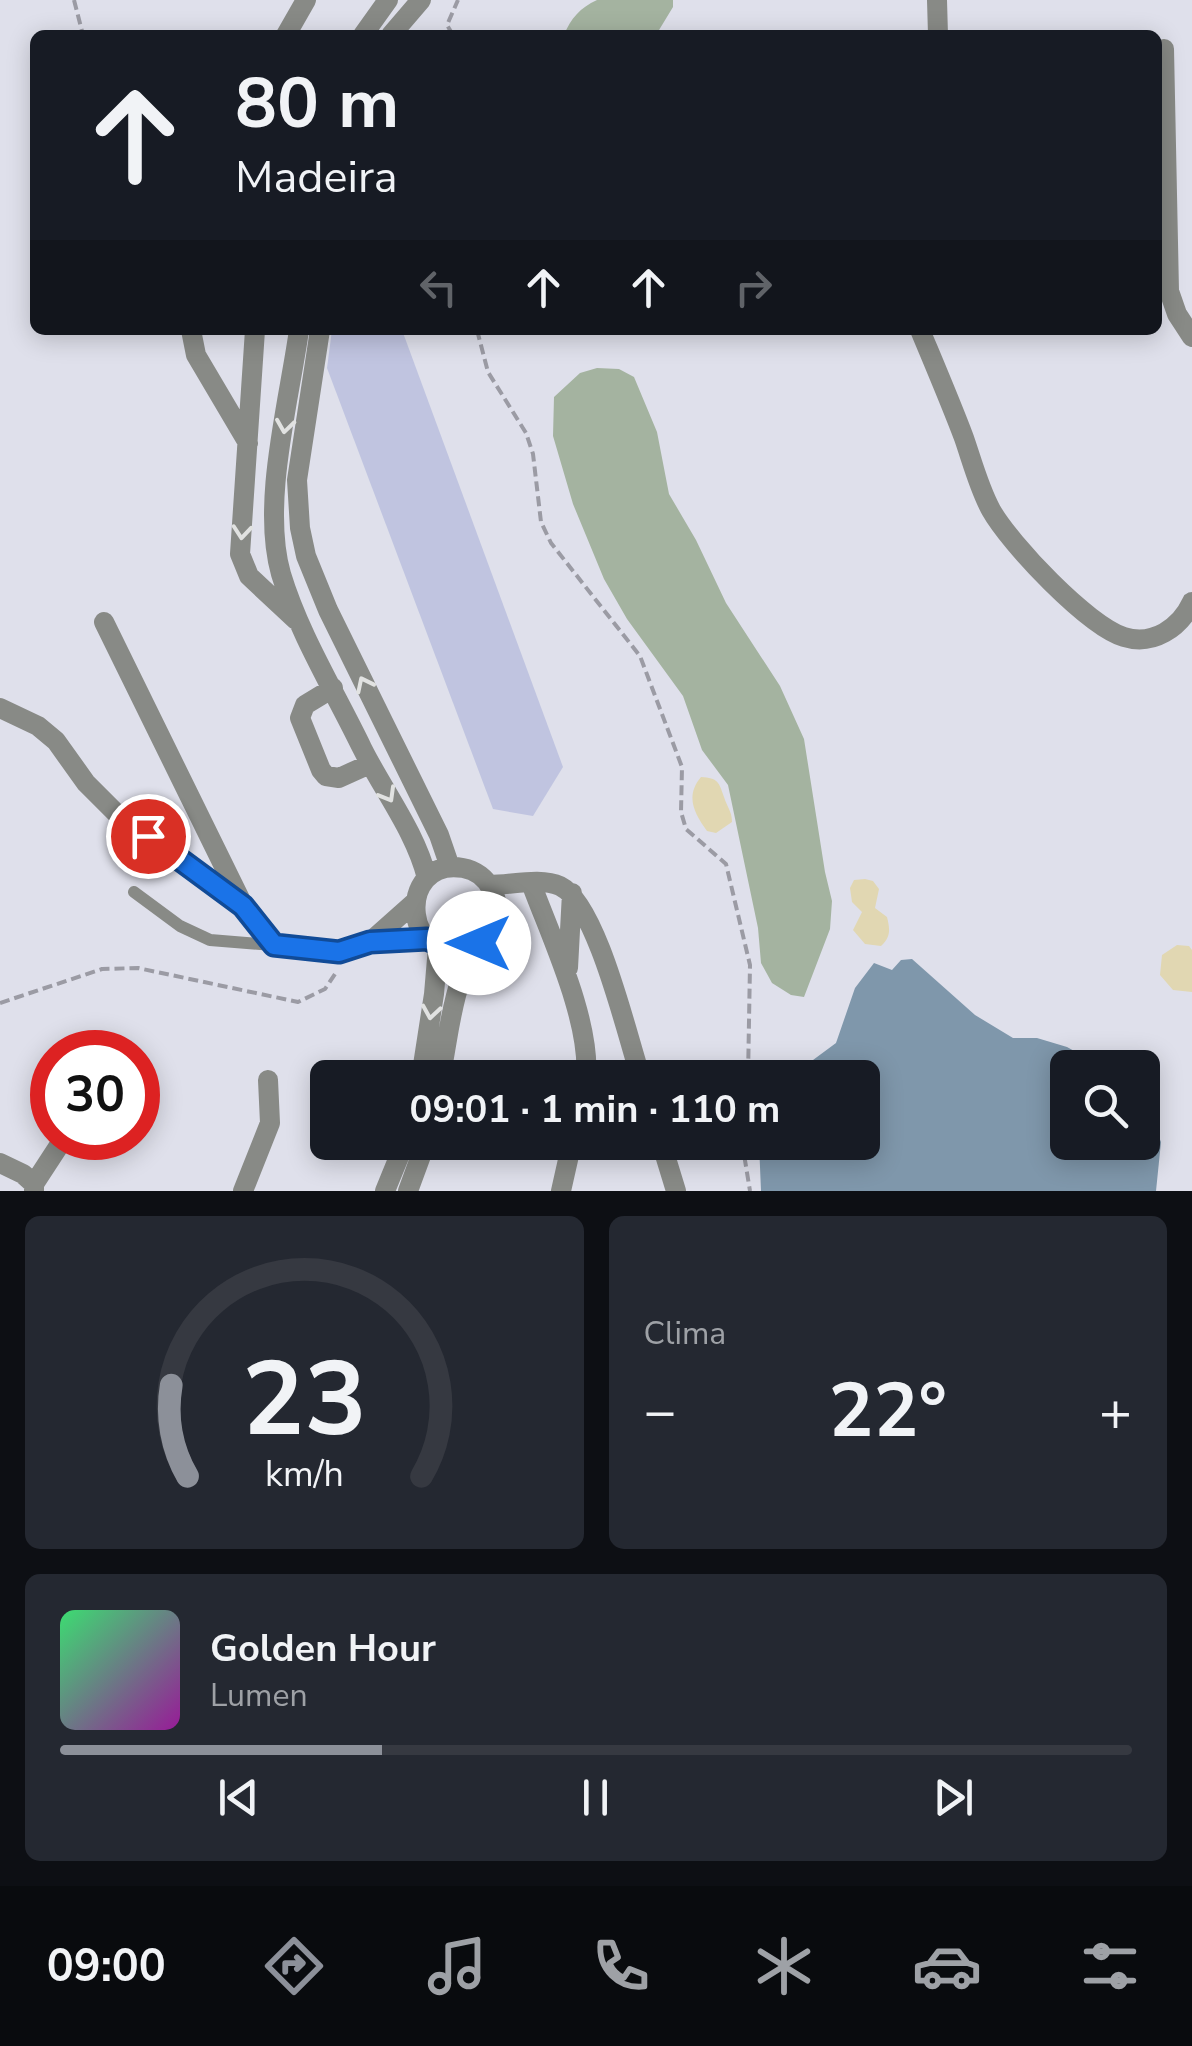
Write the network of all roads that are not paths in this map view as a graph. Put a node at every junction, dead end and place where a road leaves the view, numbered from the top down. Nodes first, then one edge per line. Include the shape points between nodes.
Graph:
1 (306, 0) edge
2 (388, 0) edge
3 (421, 0) edge
4 (937, 0) edge
5 (289, 30) edge
6 (367, 30) edge
7 (395, 30) edge
8 (938, 30) edge
9 (1164, 49) dead end
10 (192, 335) edge
11 (255, 335) edge
12 (298, 335) edge
13 (319, 335) edge
14 (922, 335) edge
15 (1192, 337) edge
16 (249, 444) junction
17 (1192, 602) edge
18 (104, 622) dead end
19 (302, 626) junction
20 (333, 688) junction
21 (0, 708) edge
22 (370, 764) junction
23 (450, 867) junction
24 (427, 878) junction
25 (529, 884) junction
26 (490, 885) junction
27 (134, 892) dead end
28 (572, 894) junction
29 (414, 902) junction
30 (243, 906) junction
31 (497, 914) junction
32 (370, 942) junction
33 (432, 943) junction
34 (479, 943) junction
35 (274, 945) junction
36 (567, 980) junction
37 (424, 1060) edge
38 (444, 1060) edge
39 (586, 1060) edge
40 (634, 1060) edge
41 (268, 1080) dead end
42 (51, 1160) edge
43 (398, 1160) edge
44 (419, 1160) edge
45 (568, 1160) edge
46 (667, 1160) edge
47 (0, 1163) edge
48 (34, 1188) edge
49 (243, 1191) edge
50 (385, 1191) edge
51 (408, 1191) edge
52 (561, 1191) edge
53 (676, 1191) edge

1 - 5 street
2 - 6 street
3 - 7 street
4 - 8 street
9 - 15 street via 1169,291
10 - 16 street via 196,355
11 - 16 street
12 -> 19 street via 273,508 281,573
23 -> 13 street via 306,556 296,480
14 - 17 street via 989,508 1040,573 1128,638 1163,634
16 -> 19 street via 240,554 249,576
18 - 30 street
19 - 20 street
20 - 22 street
20 - 22 street via 305,706 300,718 321,770 339,778
21 - 30 street via 38,726 116,813
22 -> 24 street via 416,843
23 - 24 street
23 - 26 street via 466,868
24 - 29 street
25 - 26 street
25 - 28 street via 548,882
25 - 31 street
25 - 36 street
26 - 31 street
27 - 35 lane via 210,940
28 - 36 street
28 - 40 street via 594,930
29 - 32 street
29 - 33 street via 419,928
30 - 35 street
31 - 34 street
32 - 33 street
32 - 35 street via 339,952
33 - 34 street via 452,950
33 -> 37 street via 434,994
34 - 38 street via 460,980
36 - 39 street
41 - 49 street via 270,1123
42 - 48 street
43 - 50 street
44 - 51 street
45 - 52 street
46 - 53 street
47 - 48 street

